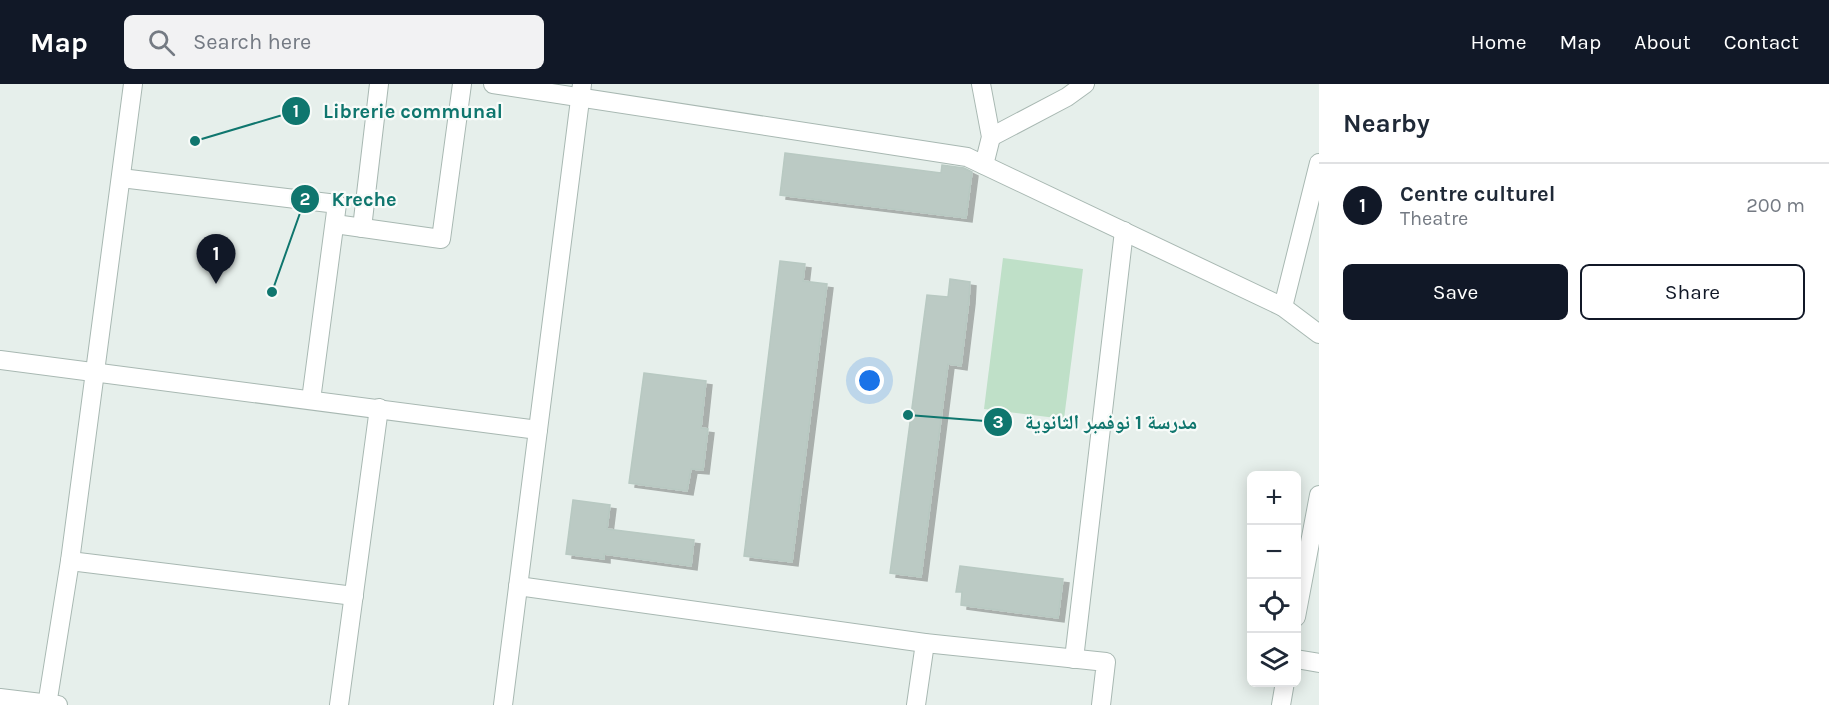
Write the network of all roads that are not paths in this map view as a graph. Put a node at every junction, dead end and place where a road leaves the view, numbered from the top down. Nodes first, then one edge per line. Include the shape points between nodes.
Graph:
1 (133, 84) edge
2 (379, 84) edge
3 (462, 84) edge
4 (493, 84) edge
5 (981, 84) edge
6 (1085, 84) edge
7 (581, 91) edge
8 (991, 137) junction
9 (1319, 163) edge
10 (984, 165) junction
11 (121, 178) junction
12 (334, 224) junction
13 (363, 228) junction
14 (1124, 231) junction
15 (1283, 307) junction
16 (1319, 334) edge
17 (0, 360) edge
18 (95, 373) junction
19 (311, 400) junction
20 (379, 408) junction
21 (538, 430) junction
22 (1319, 495) edge
23 (70, 561) junction
24 (518, 586) junction
25 (1301, 590) edge
26 (354, 596) junction
27 (925, 644) junction
28 (1074, 659) junction
29 (1301, 660) edge
30 (1319, 663) edge
31 (1284, 687) edge
32 (0, 698) edge
33 (52, 704) edge
34 (339, 705) edge
35 (503, 705) edge
36 (916, 705) edge
37 (1101, 705) edge
38 (1281, 705) edge

1 - 11 street
2 - 13 street
3 - 13 street via 441,239
4 - 7 street
5 - 8 street
6 - 8 street
7 - 10 street via 967,157
7 - 21 street
8 - 10 street
9 - 15 street
10 - 14 street
11 - 12 street via 337,204
11 - 18 street
12 - 13 street
12 - 19 street
14 - 15 street
14 - 28 street
15 - 16 street
17 - 18 street
18 - 19 street
18 - 23 street
19 - 20 street
20 - 21 street
20 - 26 street
21 - 24 street
22 - 25 street
23 - 26 street
23 - 33 street
24 - 27 street
24 - 35 street
26 - 34 street
27 - 28 street
27 - 36 street
28 - 37 street via 1106,662
29 - 30 street
31 - 38 street
32 - 33 street

